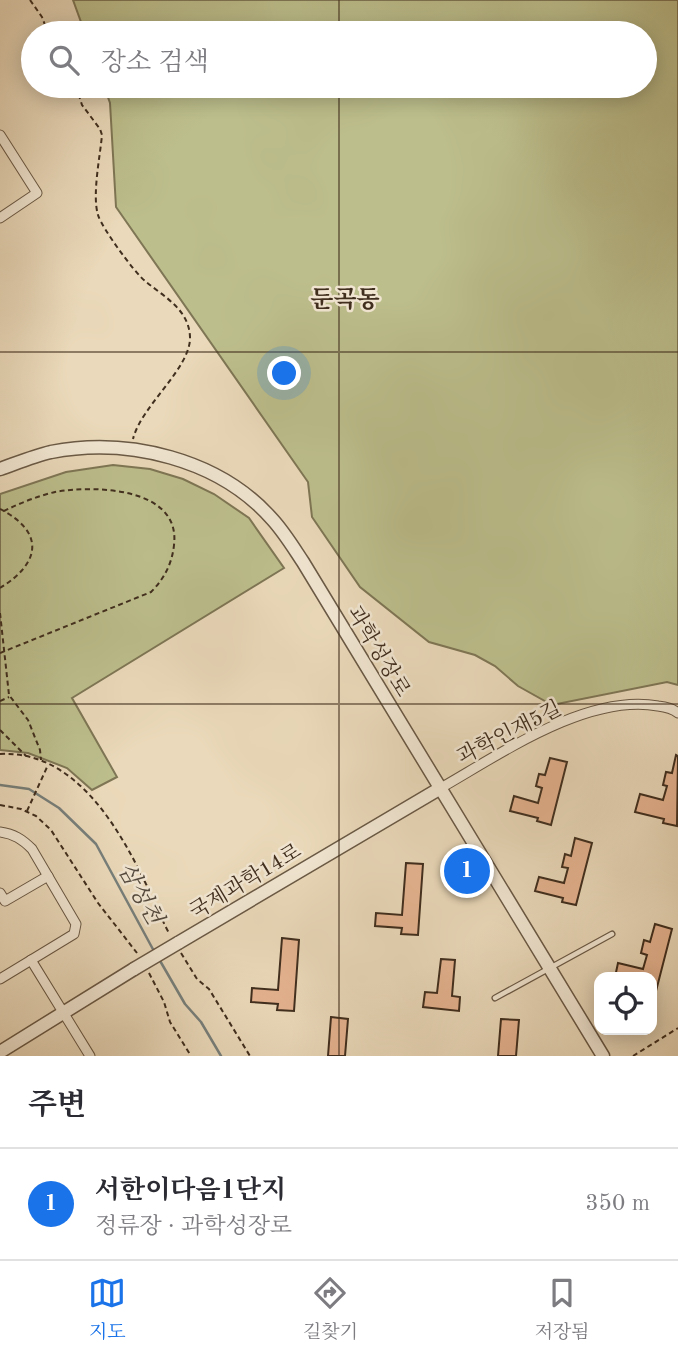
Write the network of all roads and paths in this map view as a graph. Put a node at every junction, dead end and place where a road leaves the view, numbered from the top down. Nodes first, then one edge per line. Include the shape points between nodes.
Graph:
1 (30, 0) edge
2 (44, 21) edge
3 (80, 98) edge
4 (0, 135) edge
5 (0, 218) edge
6 (130, 450) junction
7 (0, 469) edge
8 (0, 509) edge
9 (4, 511) junction
10 (0, 588) edge
11 (0, 613) edge
12 (4, 651) junction
13 (0, 653) edge
14 (10, 697) junction
15 (0, 701) edge
16 (678, 713) edge
17 (0, 730) edge
18 (0, 754) edge
19 (27, 757) junction
20 (41, 761) junction
21 (48, 765) junction
22 (439, 789) junction
23 (0, 805) edge
24 (27, 811) junction
25 (0, 832) edge
26 (48, 876) junction
27 (2, 899) edge
28 (612, 934) dead end
29 (174, 940) junction
30 (30, 960) junction
31 (140, 965) junction
32 (550, 968) junction
33 (0, 979) edge
34 (495, 998) dead end
35 (64, 1012) junction
36 (678, 1028) edge
37 (0, 1052) edge
38 (638, 1054) edge
39 (90, 1056) edge
40 (191, 1056) edge
41 (250, 1056) edge
42 (603, 1056) edge
43 (634, 1056) edge

1 - 2 path
3 - 6 path via 102,135 96,204 102,224 143,279 169,298 184,317 190,338 182,361 135,430
4 - 5 street via 37,193
6 - 7 street, 과학성장로 via 51,452
6 - 22 street, 과학성장로 via 204,468 236,487 271,517 303,562
8 - 9 path
9 - 10 path via 22,523 32,544 30,562
9 - 12 path via 57,492 117,490 148,500 167,513 174,541 172,559 151,592
11 - 12 path
12 - 13 path
12 - 14 path
14 - 15 path
14 - 20 path via 28,720
16 - 22 street, 과학인재5길 via 645,704 616,705 585,714 540,732
17 - 19 path
18 - 19 path
19 - 20 path
20 - 21 path
21 - 24 path
21 - 29 path via 76,781 99,803
22 - 29 street, 국제과학14로
22 - 32 street, 과학성장로
23 - 24 path
24 - 31 path via 60,840
25 - 26 street via 22,839
26 - 27 street
26 - 30 street via 76,923 74,934
28 - 32 lane
29 - 31 street, 국제과학14로, bridge
29 - 41 path
30 - 33 street
30 - 35 street
31 - 35 street, 국제과학14로
31 - 40 path via 157,985 170,1022
32 - 34 lane
32 - 42 street, 과학성장로
35 - 37 street, 국제과학14로
35 - 39 street
36 - 38 path
38 - 43 path

